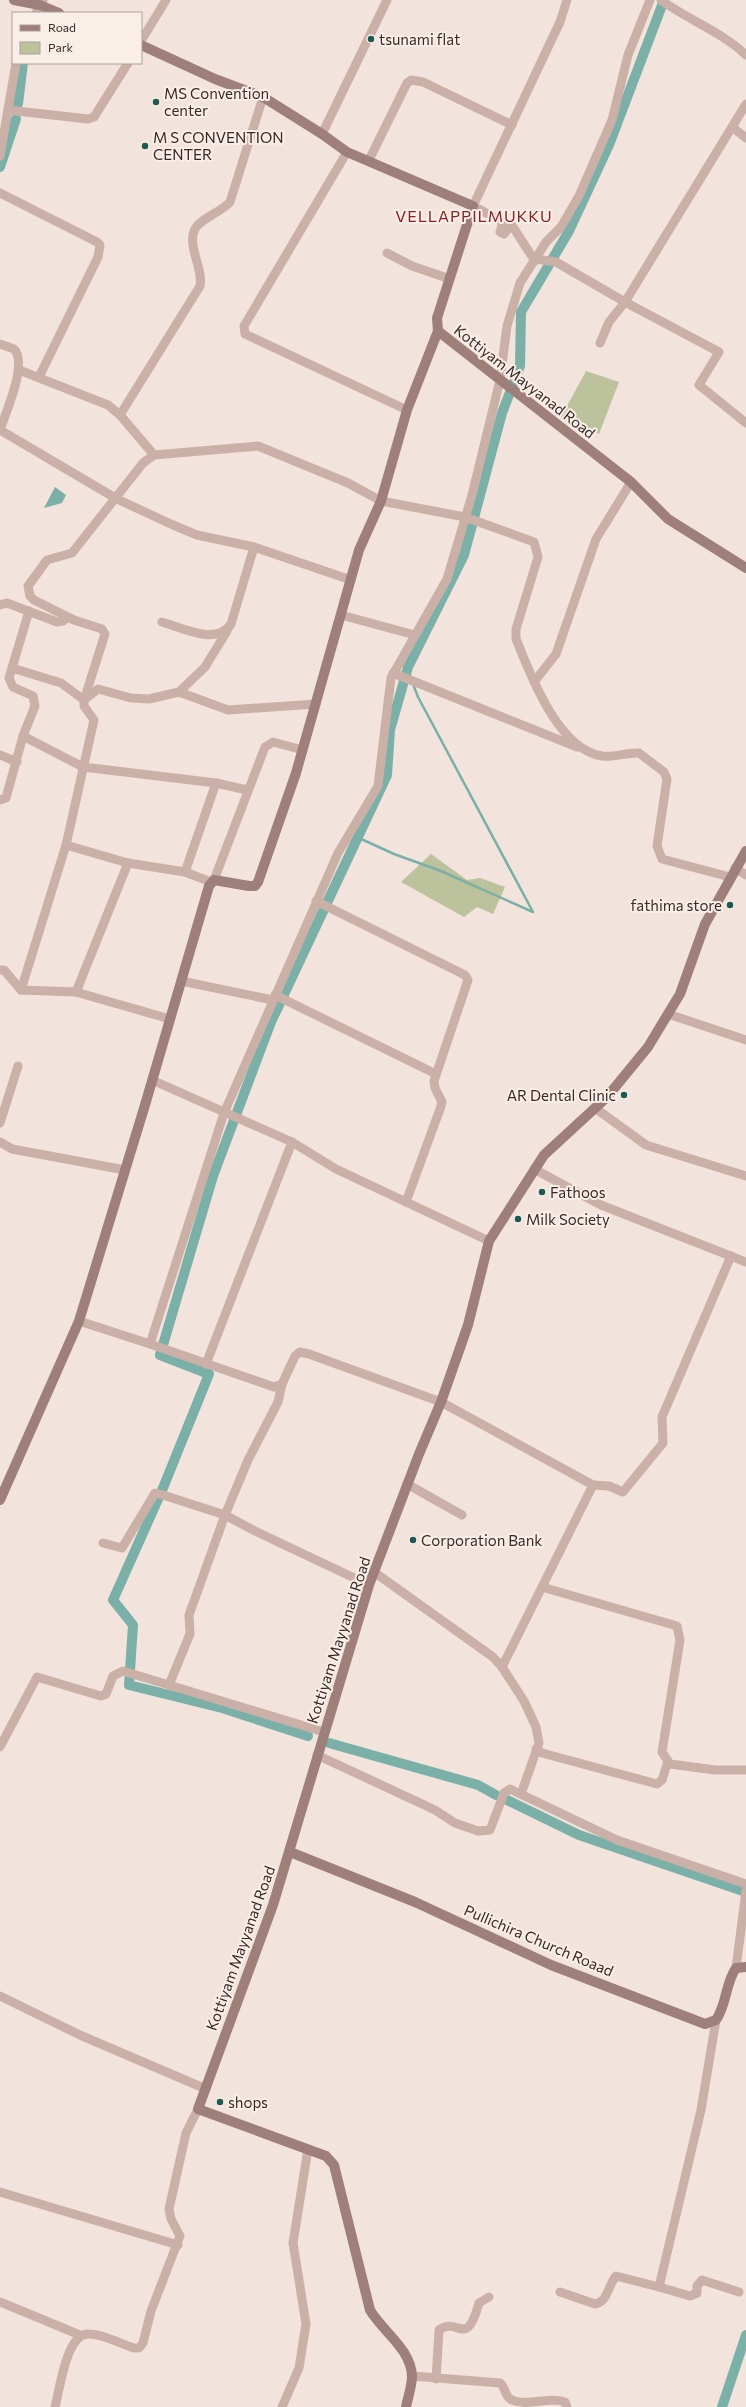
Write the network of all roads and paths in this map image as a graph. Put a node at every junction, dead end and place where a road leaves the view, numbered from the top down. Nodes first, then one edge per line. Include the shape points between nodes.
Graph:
1 (14, 0) edge
2 (166, 0) edge
3 (387, 0) edge
4 (567, 0) edge
5 (650, 0) edge
6 (661, 0) edge
7 (39, 6) edge
8 (56, 12) edge
9 (142, 39) edge
10 (142, 46) edge
11 (746, 55) edge
12 (16, 64) edge
13 (127, 64) edge
14 (263, 97) junction
15 (746, 104) edge
16 (8, 110) junction
17 (512, 125) junction
18 (732, 127) junction
19 (322, 134) junction
20 (746, 138) edge
21 (347, 152) junction
22 (0, 156) edge
23 (368, 160) junction
24 (0, 193) edge
25 (473, 206) junction
26 (386, 253) dead end
27 (535, 260) junction
28 (450, 280) junction
29 (625, 302) junction
30 (438, 331) junction
31 (600, 343) dead end
32 (0, 344) edge
33 (19, 370) junction
34 (39, 377) junction
35 (500, 380) junction
36 (407, 410) junction
37 (120, 415) junction
38 (746, 423) edge
39 (0, 430) edge
40 (154, 455) junction
41 (631, 482) junction
42 (117, 499) junction
43 (382, 501) junction
44 (466, 517) junction
45 (254, 547) junction
46 (746, 568) edge
47 (351, 580) junction
48 (0, 605) edge
49 (29, 611) junction
50 (341, 615) junction
51 (74, 620) junction
52 (162, 622) dead end
53 (228, 630) junction
54 (415, 636) junction
55 (12, 668) junction
56 (393, 673) junction
57 (534, 682) junction
58 (179, 692) junction
59 (84, 700) junction
60 (316, 704) junction
61 (23, 736) junction
62 (578, 747) junction
63 (303, 750) junction
64 (0, 755) edge
65 (17, 762) junction
66 (83, 767) junction
67 (216, 783) junction
68 (248, 790) junction
69 (0, 800) edge
70 (66, 845) junction
71 (746, 851) edge
72 (128, 863) junction
73 (735, 868) junction
74 (185, 872) junction
75 (746, 875) edge
76 (730, 877) junction
77 (212, 881) junction
78 (316, 900) junction
79 (0, 970) edge
80 (181, 981) junction
81 (21, 990) junction
82 (76, 992) junction
83 (274, 998) junction
84 (668, 1014) junction
85 (170, 1019) junction
86 (746, 1040) edge
87 (18, 1066) dead end
88 (436, 1074) junction
89 (152, 1080) junction
90 (594, 1108) junction
91 (224, 1113) junction
92 (0, 1123) edge
93 (0, 1142) edge
94 (292, 1142) junction
95 (534, 1169) junction
96 (125, 1170) junction
97 (746, 1176) edge
98 (406, 1202) junction
99 (489, 1241) junction
100 (731, 1256) junction
101 (746, 1262) edge
102 (79, 1321) junction
103 (150, 1344) junction
104 (206, 1364) junction
105 (282, 1384) junction
106 (441, 1402) junction
107 (407, 1484) junction
108 (593, 1485) junction
109 (0, 1500) edge
110 (225, 1515) junction
111 (462, 1515) dead end
112 (103, 1543) dead end
113 (374, 1572) junction
114 (369, 1584) junction
115 (542, 1587) junction
116 (502, 1667) junction
117 (169, 1685) junction
118 (324, 1732) junction
119 (0, 1748) edge
120 (536, 1749) junction
121 (317, 1755) junction
122 (669, 1762) junction
123 (746, 1770) edge
124 (521, 1794) junction
125 (290, 1852) junction
126 (746, 1884) edge
127 (746, 1891) edge
128 (741, 1968) edge
129 (0, 1996) edge
130 (716, 2020) junction
131 (206, 2089) junction
132 (198, 2109) junction
133 (308, 2149) junction
134 (0, 2192) edge
135 (178, 2245) junction
136 (659, 2287) junction
137 (560, 2292) dead end
138 (738, 2292) dead end
139 (489, 2297) dead end
140 (0, 2302) edge
141 (80, 2335) junction
142 (412, 2376) junction
143 (436, 2379) junction
144 (55, 2407) edge
145 (282, 2407) edge
146 (406, 2407) edge
147 (567, 2407) edge

1 - 7 main road
2 - 9 street
3 - 19 street
4 - 17 street via 560,22
5 - 27 street via 628,55 612,120 579,196 561,227 546,242
6 - 11 street via 705,28 733,42
7 - 8 main road
10 - 14 main road
12 - 16 street
13 - 16 street via 94,117 88,119
14 - 19 main road
14 - 37 street via 230,202 194,230 193,244 201,274 200,286
15 - 18 street
16 - 22 street
17 - 23 street via 422,82 412,80 407,83
17 - 25 street
18 - 20 street
18 - 29 street
19 - 21 main road
21 - 23 main road
21 - 36 street via 244,326 245,334
23 - 25 main road
24 - 34 street via 100,245 98,257
25 - 27 street via 502,222 500,232 504,234 511,224
25 - 28 main road, Kottiyam Mayyanad Road
26 - 28 street
27 - 29 street via 556,262
27 - 35 street via 520,283 511,312
28 - 30 main road, Kottiyam Mayyanad Road via 437,318
29 - 31 street via 609,322
29 - 38 street via 719,352 699,385
30 - 35 main road, Kottiyam Mayyanad Road
30 - 36 main road
32 - 33 street via 18,352
33 - 34 street
33 - 39 street
34 - 37 street via 101,401
35 - 41 main road, Kottiyam Mayyanad Road
35 - 44 street
36 - 43 main road
37 - 40 street
39 - 42 street
40 - 42 street via 143,463
40 - 43 street via 258,446 348,483
41 - 46 main road, Kottiyam Mayyanad Road via 668,519
41 - 57 street via 596,540 556,654
42 - 45 street via 197,535
42 - 51 street via 72,553 48,560 28,586 30,596 34,600
43 - 44 street
43 - 47 main road via 359,550
44 - 54 street via 447,580
44 - 57 street via 534,542 537,549 538,557 516,629 516,639
45 - 47 street
45 - 53 street
47 - 50 main road
48 - 49 street via 7,603
49 - 51 street via 57,622 63,621 67,616
49 - 55 street
50 - 54 street
50 - 60 main road
51 - 59 street via 102,629 105,634
52 - 53 street via 215,635
53 - 58 street via 205,667
54 - 56 street
55 - 59 street via 61,683
55 - 61 street via 10,684 29,693 35,700
56 - 62 street
56 - 78 street via 378,786 338,853
57 - 62 street via 542,700
58 - 59 street via 149,699 131,698 98,689
58 - 60 street via 228,710
59 - 66 street via 84,706 94,720
60 - 63 main road
61 - 65 street
61 - 66 street
62 - 76 street via 603,756 639,753 664,772 667,779 657,846 662,859
63 - 68 street via 279,743 268,744
63 - 77 main road via 258,882 255,886 249,886
64 - 65 street
65 - 69 street via 6,798
66 - 67 street
66 - 70 street
67 - 68 street
67 - 74 street
68 - 77 street
70 - 72 street
70 - 81 street
71 - 73 main road, Kottiyam Mayyanad Road
72 - 74 street
72 - 82 street
73 - 75 street
73 - 76 main road, Kottiyam Mayyanad Road
74 - 77 street
76 - 84 main road, Kottiyam Mayyanad Road via 705,924 680,994
77 - 80 main road
78 - 83 street
78 - 88 street via 465,975 468,980 467,986
79 - 81 street via 4,970
80 - 83 street
80 - 85 main road
81 - 82 street
82 - 85 street
83 - 88 street
83 - 91 street
84 - 86 street
84 - 90 main road, Kottiyam Mayyanad Road via 632,1068
85 - 89 main road
87 - 92 street
88 - 98 street via 435,1088 442,1102
89 - 91 street
89 - 96 main road
90 - 95 main road, Kottiyam Mayyanad Road via 544,1155
90 - 97 street via 646,1145
91 - 94 street
91 - 103 street
93 - 96 street via 12,1149
94 - 98 street via 336,1169
94 - 104 street
95 - 99 main road, Kottiyam Mayyanad Road
95 - 100 street via 601,1205
96 - 102 main road
98 - 99 street
99 - 106 main road, Kottiyam Mayyanad Road via 468,1325
100 - 101 street
100 - 108 street via 662,1417 663,1443 623,1492 609,1486
102 - 103 street
102 - 109 main road
103 - 104 street
104 - 105 street via 274,1387
105 - 106 street via 295,1356 304,1352
105 - 110 street via 278,1402 248,1460
106 - 107 main road, Kottiyam Mayyanad Road
106 - 108 street
107 - 111 street
107 - 113 main road, Kottiyam Mayyanad Road
108 - 115 street
110 - 112 street via 155,1493 122,1548
110 - 114 street
110 - 117 street via 189,1615 190,1634
113 - 114 main road, Kottiyam Mayyanad Road
113 - 116 street via 493,1657
114 - 118 main road, Kottiyam Mayyanad Road
115 - 116 street
115 - 122 street via 677,1626 680,1640 662,1747 662,1752
116 - 120 street via 524,1701 536,1727
117 - 118 street
117 - 119 street via 118,1672 106,1694 101,1696 37,1677
118 - 121 main road, Kottiyam Mayyanad Road
120 - 122 street via 542,1753 657,1784 662,1780
120 - 124 street
121 - 124 street via 435,1810 455,1823 478,1831 490,1830 507,1789
121 - 125 main road, Kottiyam Mayyanad Road
122 - 123 street via 715,1770
124 - 126 street via 617,1840
125 - 130 main road, Pullichira Church Roaad via 415,1902 551,1965 705,2024
125 - 131 main road, Kottiyam Mayyanad Road
127 - 128 street
128 - 130 main road via 729,1978 723,2010
129 - 131 street via 80,2035
130 - 136 street via 701,2110
131 - 132 main road, Kottiyam Mayyanad Road
132 - 133 main road
132 - 135 street via 184,2140 169,2209 180,2236
133 - 142 main road via 326,2156 334,2165 370,2310 408,2357
133 - 145 street via 293,2243 306,2324 299,2368
134 - 135 street
135 - 141 street via 162,2280 139,2348 90,2334
136 - 137 street via 616,2276 605,2298 595,2304
136 - 138 street via 690,2296 697,2293 697,2286 702,2280
139 - 143 street via 479,2303 474,2324 469,2327 443,2327 438,2330
140 - 141 street
141 - 144 street via 75,2339 69,2353
142 - 143 street
142 - 146 main road
143 - 147 street via 500,2383 504,2385 507,2396 512,2401 557,2399 565,2402

